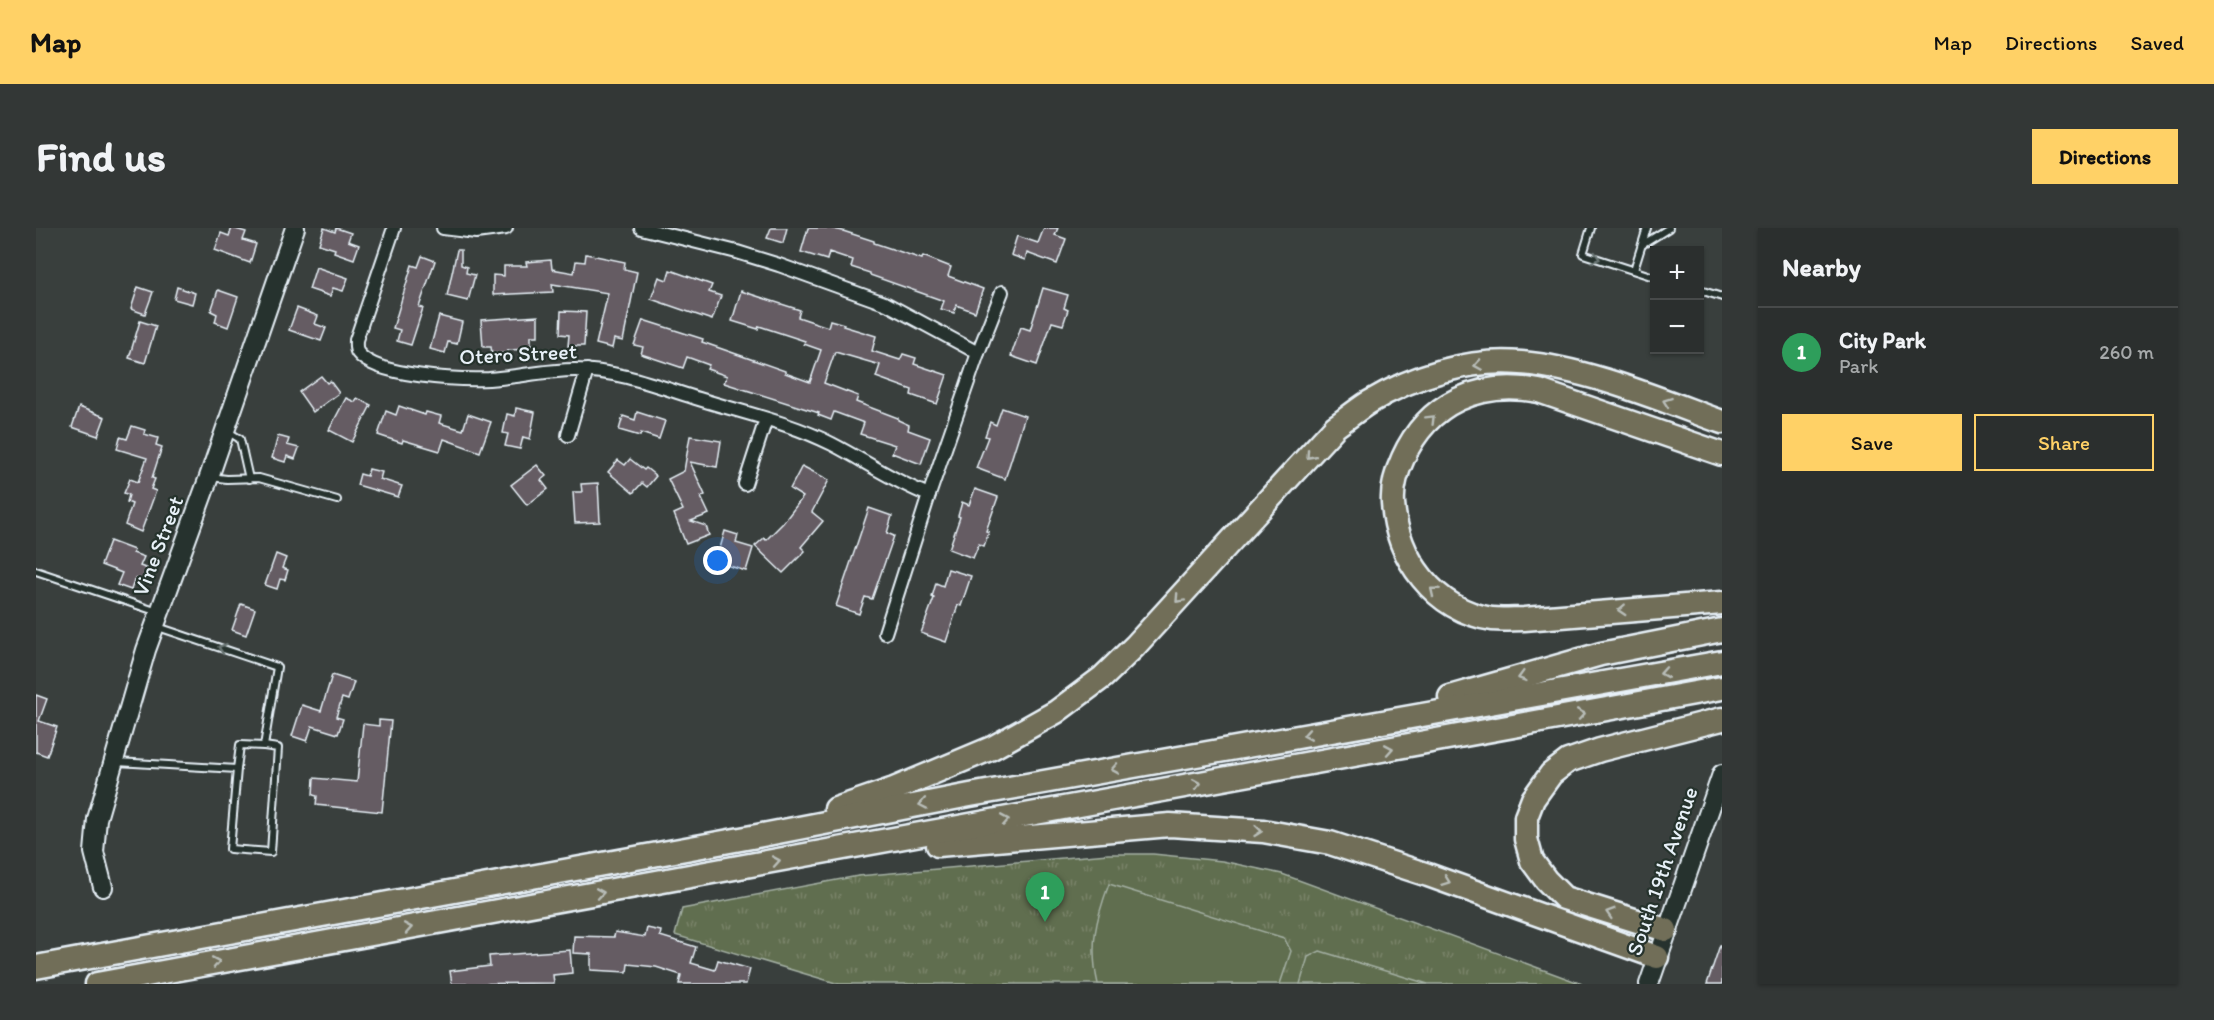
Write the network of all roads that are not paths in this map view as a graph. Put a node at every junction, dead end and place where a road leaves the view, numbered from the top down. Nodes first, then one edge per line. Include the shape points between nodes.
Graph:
1 (295, 228) edge
2 (394, 228) edge
3 (443, 228) edge
4 (506, 228) edge
5 (640, 228) edge
6 (1591, 228) edge
7 (1647, 228) edge
8 (1669, 228) edge
9 (1642, 245) junction
10 (1634, 270) junction
11 (1650, 276) edge
12 (1704, 291) edge
13 (1002, 292) dead end
14 (1722, 297) edge
15 (978, 353) junction
16 (587, 370) junction
17 (766, 419) junction
18 (1722, 422) edge
19 (226, 430) junction
20 (568, 435) dead end
21 (1722, 454) edge
22 (209, 477) junction
23 (249, 479) junction
24 (745, 484) dead end
25 (929, 495) junction
26 (337, 500) dead end
27 (36, 571) edge
28 (1722, 603) edge
29 (156, 619) junction
30 (1722, 630) edge
31 (885, 633) dead end
32 (1722, 662) edge
33 (1722, 688) edge
34 (1722, 719) edge
35 (1335, 730) junction
36 (264, 746) junction
37 (114, 762) junction
38 (237, 769) junction
39 (1722, 774) edge
40 (757, 836) junction
41 (865, 845) junction
42 (103, 887) dead end
43 (1666, 930) junction
44 (1657, 957) junction
45 (36, 967) edge
46 (97, 984) edge
47 (1648, 984) edge

1 - 19 street, Vine Street
2 - 16 street, Otero Street via 356,340 356,349 368,362 442,378 490,379 543,371
3 - 4 street via 476,232
5 - 15 street via 737,252 887,304
6 -> 10 lane via 1583,254
7 - 9 lane
8 - 9 lane
9 - 10 lane
10 - 11 lane
12 - 14 lane
13 - 15 street
15 - 25 street
16 - 17 street, Otero Street
16 - 20 street
17 - 24 street
17 - 25 street, Otero Street via 833,444 905,486
18 -> 40 highway via 1638,391 1558,368 1520,362 1479,363 1397,388 1335,427 1135,646 1103,677 1056,712 992,748 905,784
19 - 22 street, Vine Street
19 - 23 lane via 240,439
28 -> 21 highway via 1524,619 1493,619 1469,612 1445,600 1423,582 1398,533 1392,501 1397,471 1411,440 1435,414 1456,400 1486,389 1515,387 1539,391
22 - 23 lane
22 - 29 street, Vine Street
23 - 26 lane via 259,478
25 - 31 street
27 - 29 lane
36 -> 29 lane via 277,667
29 - 37 street, Vine Street
30 -> 35 highway via 1601,654
32 -> 35 highway
41 -> 33 highway
43 -> 34 highway via 1564,898 1532,861 1526,839 1527,817 1539,790 1568,761
35 -> 40 highway
36 - 38 lane via 240,745
36 - 38 lane via 278,748 271,852 230,849
37 - 38 lane
37 - 42 street, Vine Street via 97,819 94,852
39 - 43 street, South 19th Avenue
40 - 45 highway
41 -> 44 highway via 933,845 1170,825 1263,831 1330,843
46 -> 41 highway
43 - 44 street, South 19th Avenue
44 - 47 street, South 19th Avenue

